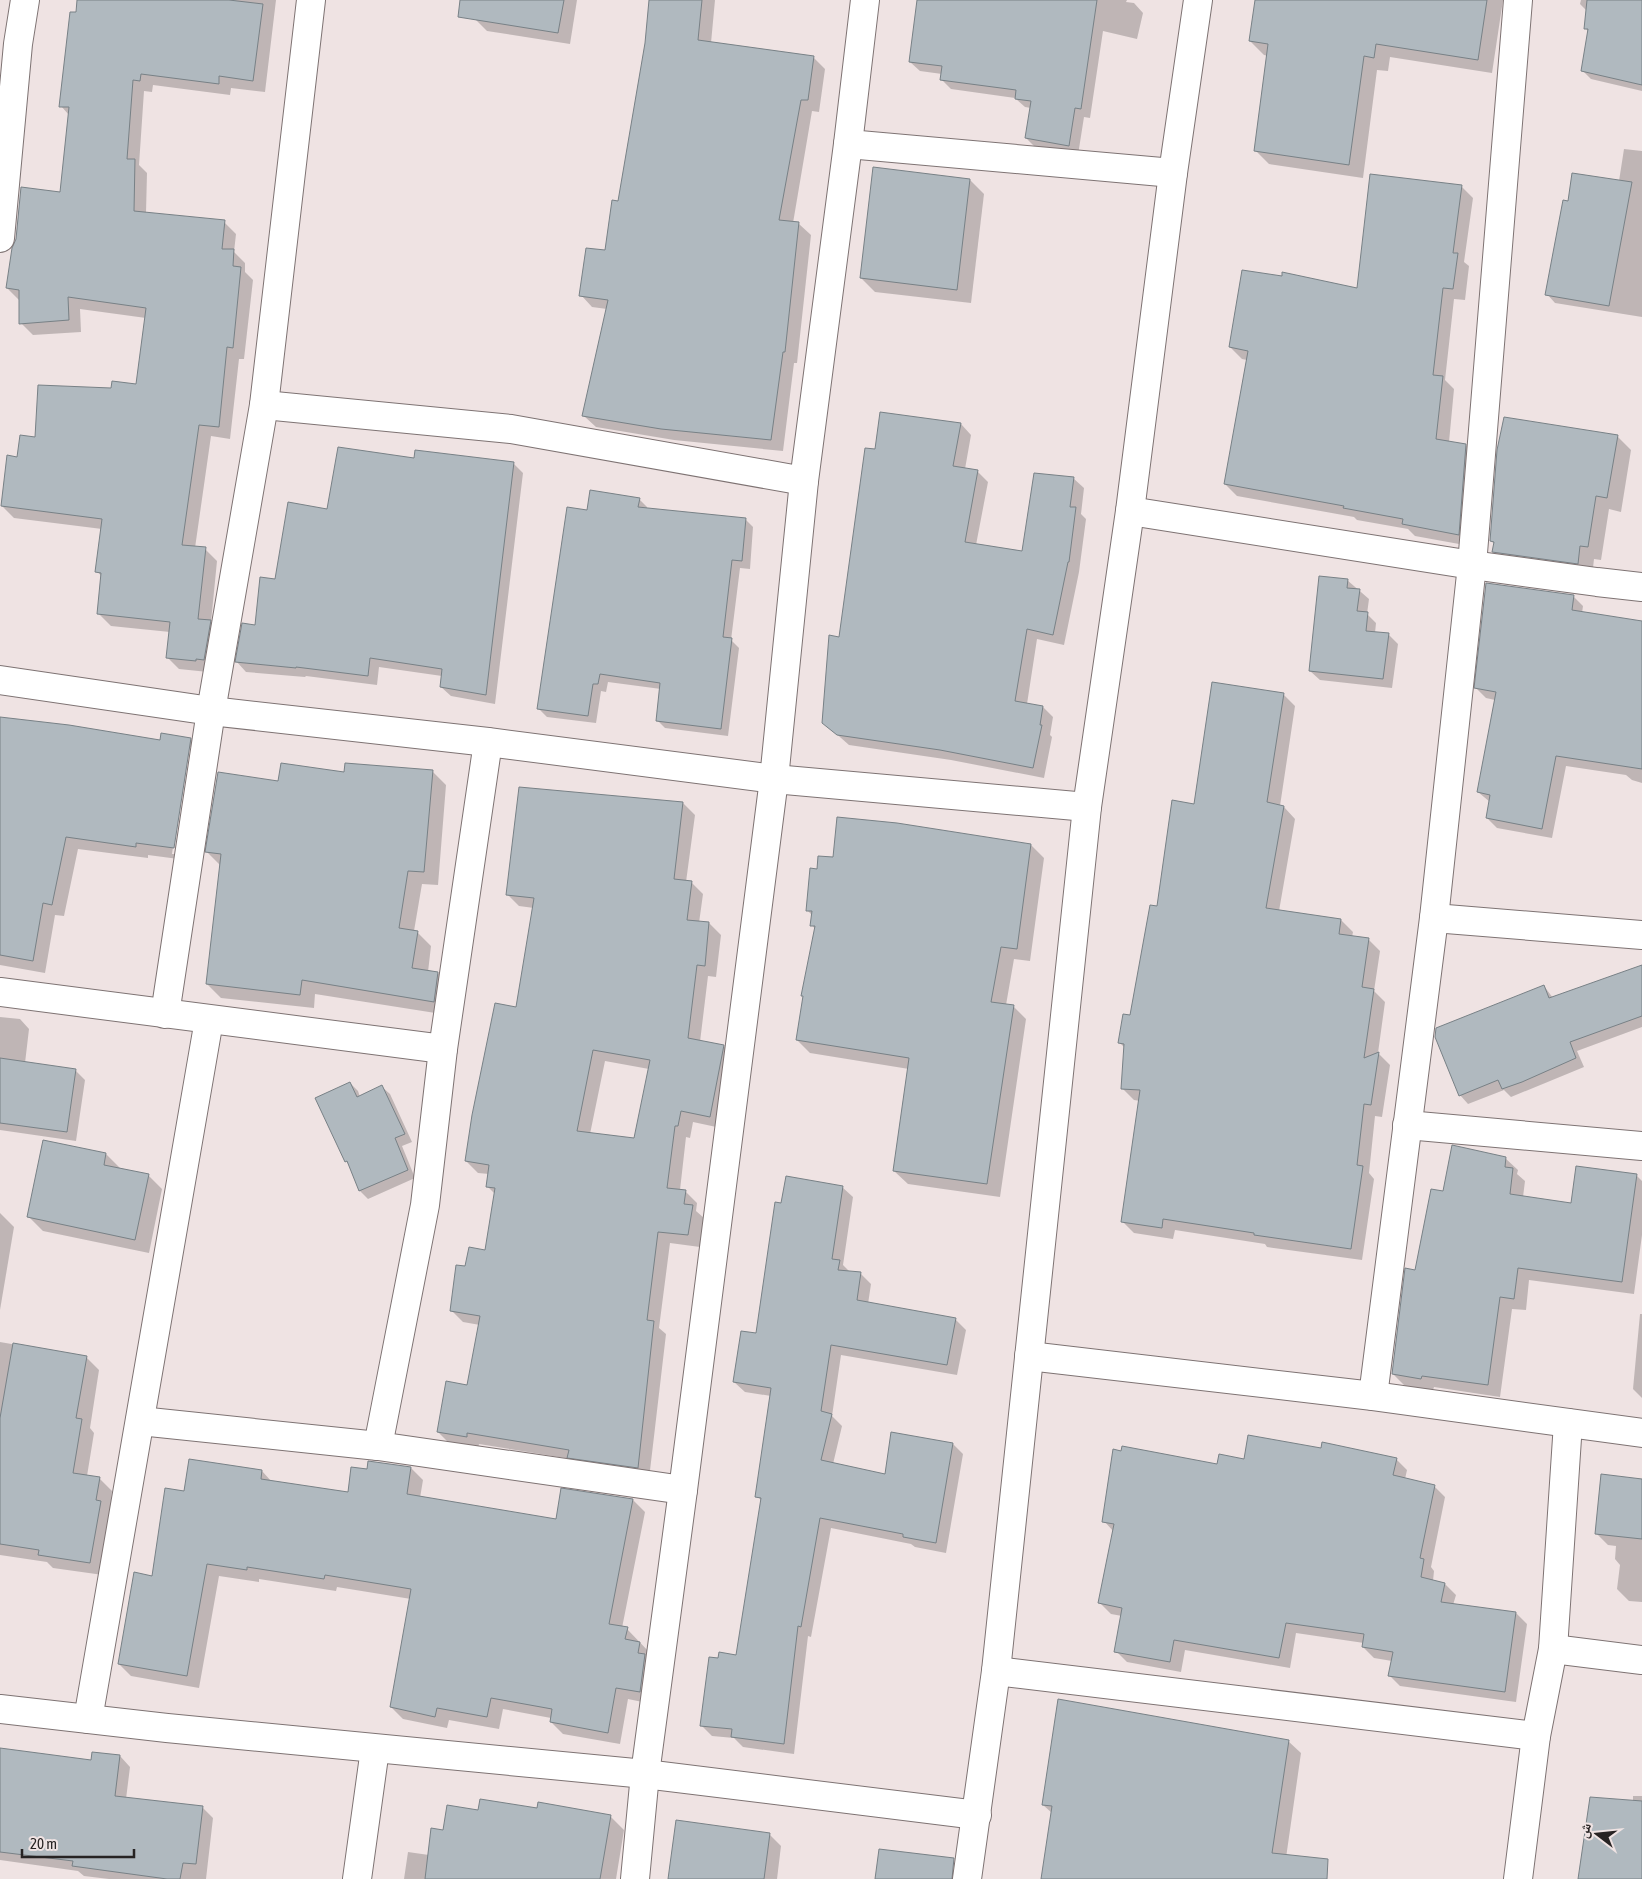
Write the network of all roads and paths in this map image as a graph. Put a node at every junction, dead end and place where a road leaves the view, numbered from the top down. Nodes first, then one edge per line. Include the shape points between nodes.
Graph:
1 (25, 0) edge
2 (311, 0) edge
3 (866, 0) edge
4 (1198, 0) edge
5 (1518, 0) edge
6 (9, 42) edge
7 (848, 144) junction
8 (1173, 173) junction
9 (0, 238) edge
10 (264, 405) junction
11 (804, 481) junction
12 (1130, 511) junction
13 (1472, 565) junction
14 (1642, 587) edge
15 (0, 680) edge
16 (211, 711) junction
17 (488, 742) junction
18 (774, 778) junction
19 (1087, 807) junction
20 (1434, 918) junction
21 (1642, 934) edge
22 (0, 992) edge
23 (165, 1014) junction
24 (209, 1020) junction
25 (443, 1049) junction
26 (1407, 1125) junction
27 (1642, 1146) edge
28 (1029, 1356) junction
29 (1373, 1396) junction
30 (140, 1421) junction
31 (1568, 1423) junction
32 (1642, 1433) edge
33 (378, 1446) junction
34 (683, 1490) junction
35 (1552, 1649) junction
36 (1642, 1660) edge
37 (996, 1671) junction
38 (0, 1709) edge
39 (88, 1719) junction
40 (1536, 1736) junction
41 (375, 1749) junction
42 (645, 1774) junction
43 (977, 1815) junction
44 (357, 1879) edge
45 (635, 1879) edge
46 (967, 1879) edge
47 (1518, 1879) edge

1 - 6 street
2 - 10 street
3 - 7 street
4 - 8 street
5 - 13 street
6 - 9 street
7 - 8 street
7 - 11 street
8 - 12 street
10 - 11 street via 511,429
10 - 16 street
11 - 18 street
12 - 13 street
12 - 19 street
13 - 14 street
13 - 20 street
15 - 16 street
16 - 17 street
16 - 23 street
17 - 18 street
17 - 25 street
18 - 19 street
18 - 34 street
19 - 28 street
20 - 21 street
20 - 26 street
22 - 23 street
23 - 24 street
24 - 25 street
24 - 30 street
25 - 33 street via 425,1205
26 - 27 street
26 - 29 street
28 - 29 street
28 - 37 street
29 - 31 street
30 - 33 street
30 - 39 street
31 - 32 street
31 - 35 street
33 - 34 street
34 - 42 street
35 - 36 street
35 - 40 street
37 - 40 street
37 - 43 street
38 - 39 street
39 - 41 street
40 - 47 street
41 - 42 street
41 - 44 street
42 - 43 street
42 - 45 street
43 - 46 street

